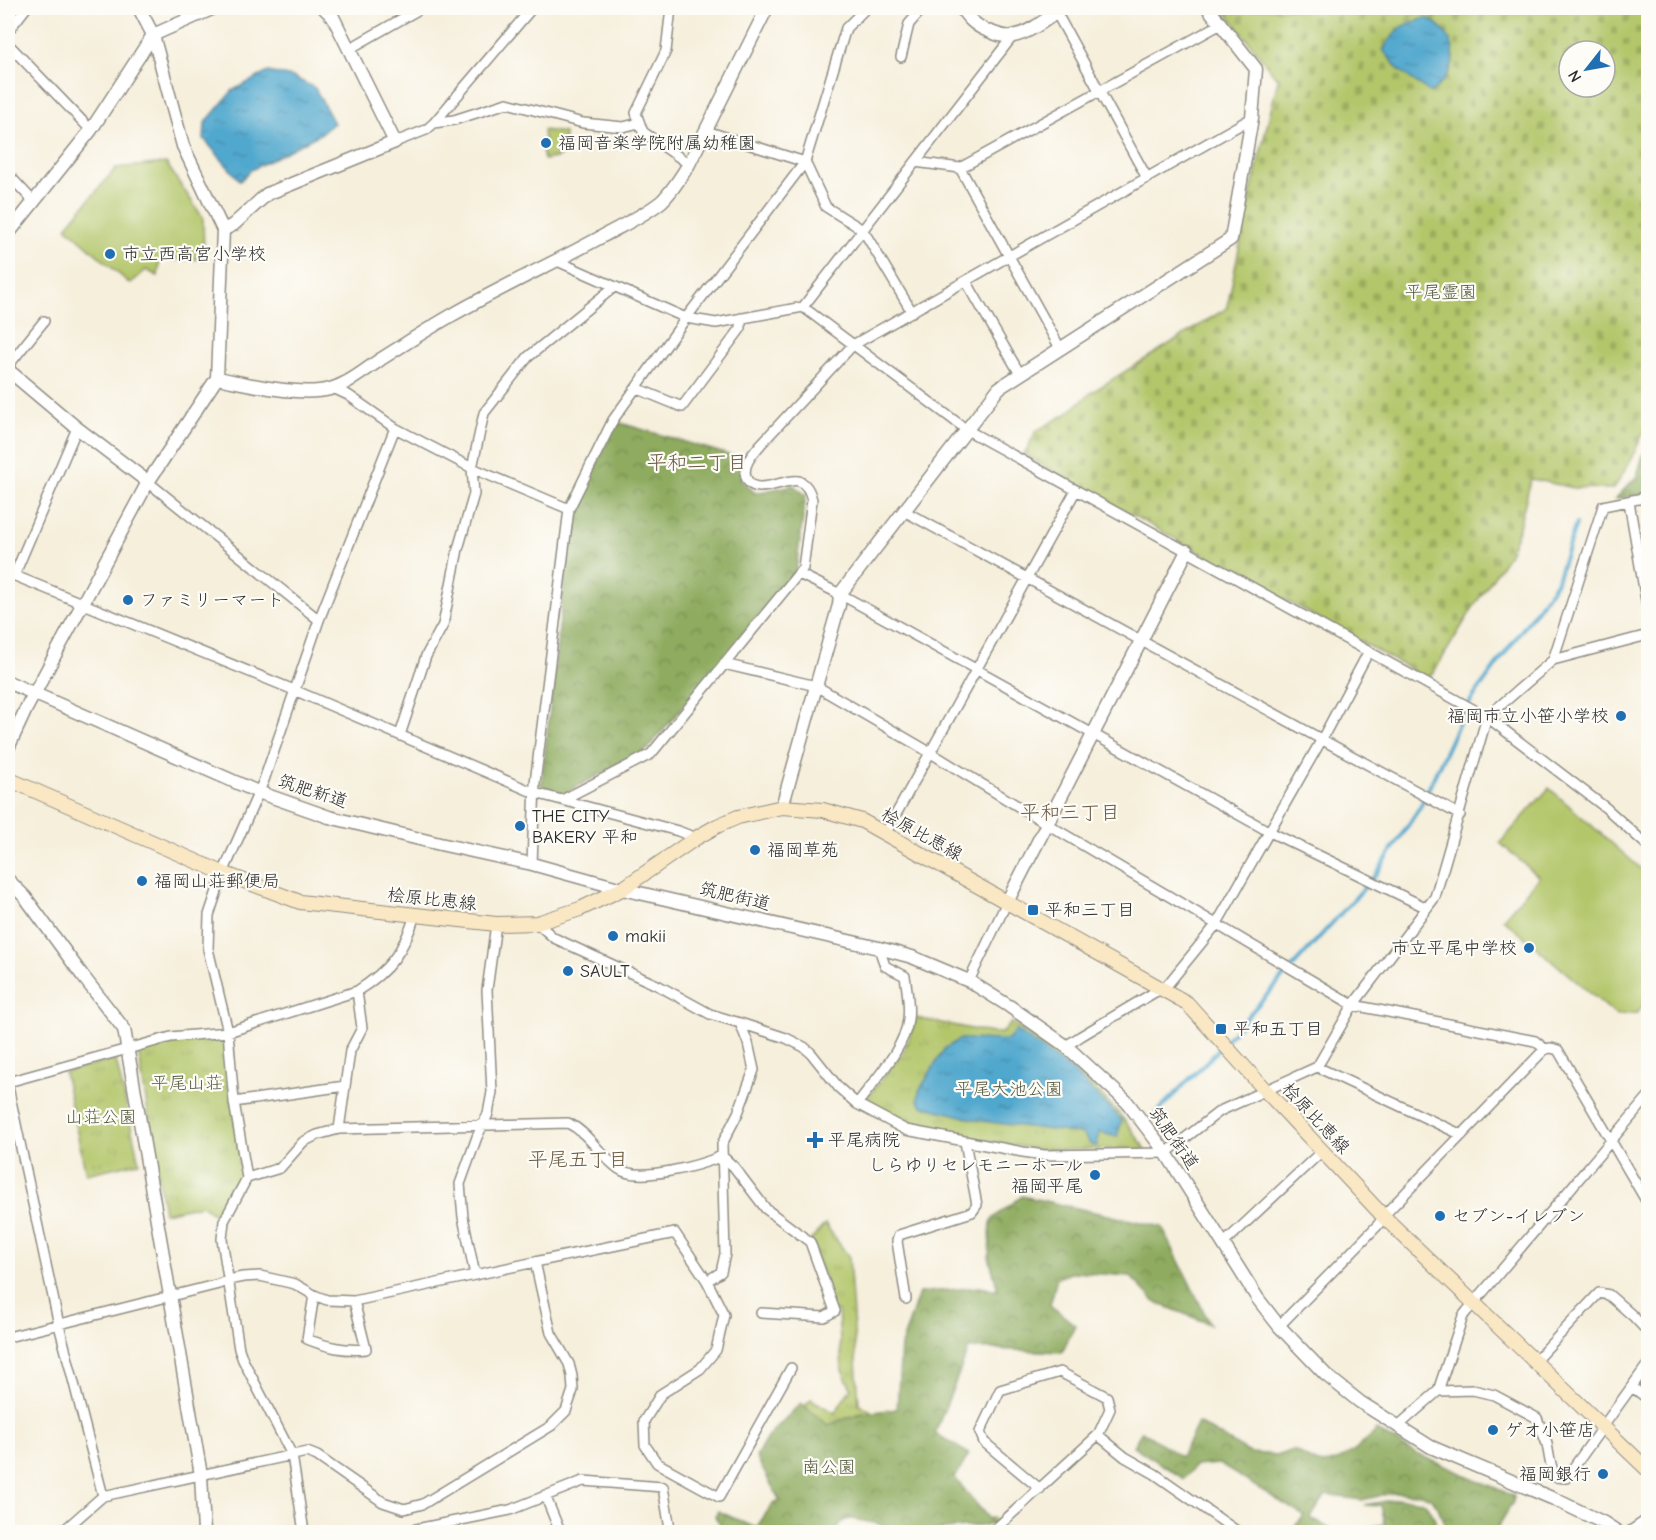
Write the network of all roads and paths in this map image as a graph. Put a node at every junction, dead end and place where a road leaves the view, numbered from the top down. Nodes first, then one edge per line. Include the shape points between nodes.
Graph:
1 (26, 8) edge
2 (139, 8) edge
3 (214, 8) edge
4 (324, 8) edge
5 (421, 8) edge
6 (516, 8) edge
7 (671, 8) edge
8 (767, 8) edge
9 (866, 8) edge
10 (923, 8) edge
11 (962, 8) edge
12 (1208, 8) edge
13 (1059, 10) edge
14 (529, 11) edge
15 (1221, 24) junction
16 (8, 31) edge
17 (153, 35) junction
18 (1012, 37) junction
19 (8, 44) edge
20 (349, 49) junction
21 (901, 57) dead end
22 (1099, 91) junction
23 (1252, 118) junction
24 (434, 123) junction
25 (639, 123) junction
26 (91, 130) junction
27 (706, 131) junction
28 (395, 142) junction
29 (805, 162) junction
30 (915, 162) junction
31 (689, 164) junction
32 (960, 168) junction
33 (8, 174) edge
34 (1147, 177) junction
35 (34, 201) junction
36 (223, 230) junction
37 (863, 230) junction
38 (8, 234) edge
39 (1009, 256) junction
40 (557, 261) junction
41 (966, 281) junction
42 (614, 287) junction
43 (803, 307) junction
44 (912, 312) junction
45 (686, 318) junction
46 (741, 318) junction
47 (44, 321) dead end
48 (853, 345) junction
49 (1060, 348) junction
50 (8, 368) edge
51 (1020, 374) junction
52 (217, 378) junction
53 (333, 388) junction
54 (636, 388) junction
55 (77, 428) junction
56 (395, 428) junction
57 (967, 430) junction
58 (472, 468) junction
59 (148, 482) junction
60 (1076, 490) junction
61 (1648, 498) edge
62 (1629, 502) junction
63 (569, 509) junction
64 (904, 511) junction
65 (1187, 551) junction
66 (799, 574) junction
67 (11, 575) edge
68 (1028, 578) junction
69 (840, 594) junction
70 (82, 604) junction
71 (1648, 605) edge
72 (1648, 612) edge
73 (319, 620) junction
74 (1648, 635) edge
75 (1140, 640) junction
76 (1369, 651) junction
77 (1553, 660) junction
78 (724, 664) junction
79 (976, 670) junction
80 (8, 682) edge
81 (816, 686) junction
82 (294, 690) junction
83 (35, 694) junction
84 (1487, 717) junction
85 (1093, 733) junction
86 (400, 735) junction
87 (1322, 739) junction
88 (8, 748) edge
89 (931, 753) junction
90 (8, 779) edge
91 (258, 792) junction
92 (535, 793) junction
93 (562, 800) junction
94 (782, 807) junction
95 (1460, 815) junction
96 (1047, 824) junction
97 (1270, 832) junction
98 (885, 834) junction
99 (696, 838) junction
100 (1648, 846) edge
101 (532, 864) junction
102 (223, 873) junction
103 (8, 880) edge
104 (622, 889) junction
105 (1007, 902) junction
106 (1427, 908) junction
107 (416, 915) junction
108 (537, 923) junction
109 (496, 924) junction
110 (1216, 925) junction
111 (879, 948) junction
112 (969, 981) junction
113 (1164, 989) junction
114 (357, 991) junction
115 (1353, 1005) junction
116 (740, 1023) junction
117 (228, 1032) junction
118 (1066, 1046) junction
119 (128, 1049) junction
120 (1545, 1049) junction
121 (1317, 1066) junction
122 (8, 1082) edge
123 (345, 1086) junction
124 (8, 1087) edge
125 (1265, 1090) junction
126 (1648, 1097) edge
127 (234, 1102) junction
128 (857, 1104) junction
129 (484, 1124) junction
130 (339, 1129) junction
131 (1462, 1135) junction
132 (966, 1142) junction
133 (1611, 1142) junction
134 (1322, 1151) junction
135 (1166, 1153) junction
136 (722, 1156) junction
137 (247, 1178) junction
138 (1648, 1204) edge
139 (1383, 1217) junction
140 (1223, 1244) junction
141 (535, 1262) junction
142 (475, 1275) junction
143 (228, 1280) junction
144 (707, 1281) junction
145 (314, 1295) junction
146 (169, 1296) junction
147 (906, 1299) dead end
148 (354, 1301) junction
149 (1474, 1302) junction
150 (761, 1313) dead end
151 (59, 1325) junction
152 (1279, 1326) junction
153 (1648, 1332) edge
154 (8, 1337) edge
155 (1534, 1362) junction
156 (1648, 1364) edge
157 (791, 1368) dead end
158 (1632, 1387) junction
159 (1438, 1391) junction
160 (1648, 1399) edge
161 (1397, 1427) junction
162 (1604, 1427) junction
163 (1098, 1436) junction
164 (292, 1455) junction
165 (1648, 1470) edge
166 (201, 1475) junction
167 (1040, 1489) junction
168 (103, 1496) junction
169 (545, 1496) junction
170 (1648, 1519) edge
171 (670, 1529) dead end
172 (993, 1531) dead end
173 (62, 1533) edge
174 (204, 1533) edge
175 (304, 1533) edge
176 (402, 1533) edge
177 (560, 1533) edge
178 (1238, 1533) edge
179 (1618, 1533) edge
180 (1629, 1533) edge

1 - 16 street
2 - 17 street
3 - 17 street
4 - 20 street
5 - 20 street
6 - 14 street
7 - 25 street via 666,51 636,113
8 - 27 street
9 - 29 street via 846,28
10 - 21 street via 909,24
11 - 18 street via 980,28
12 - 15 street
13 - 18 street
13 - 22 street
14 - 24 street
15 - 22 street
15 - 23 street via 1256,69
17 - 26 street
17 - 36 street via 183,146
18 - 30 street
19 - 26 street
20 - 28 street
22 - 32 street
22 - 34 street
23 - 34 street
23 - 49 street via 1231,239
24 - 25 street via 507,103 583,123 623,127
24 - 28 street
25 - 31 street via 643,132
26 - 35 street
27 - 29 street
27 - 31 street
28 - 36 street via 267,194
29 - 37 street via 826,207
29 - 45 street
30 - 32 street
30 - 37 street
31 - 40 street via 662,201
32 - 39 street
33 - 35 street
34 - 39 street
35 - 38 street
36 - 52 street
37 - 43 street
37 - 44 street
39 - 41 street
39 - 49 street
40 - 42 street
40 - 53 street via 454,314
41 - 44 street
41 - 51 street
42 - 45 street
42 - 58 street via 528,357 491,404 484,413
43 - 46 street
43 - 48 street
44 - 48 street
45 - 46 street via 716,323
45 - 54 street
46 - 54 street via 741,328 682,407
47 - 50 street
48 - 57 street
48 - 66 street via 761,444 746,469 746,478 754,486 794,480 806,485 810,492 803,568
49 - 51 street
50 - 55 street
51 - 57 street via 999,388
52 - 53 street via 297,392
52 - 59 street
53 - 56 street
54 - 63 street via 613,420
55 - 59 street
55 - 67 street
56 - 58 street
56 - 73 street
57 - 60 street
57 - 64 street
58 - 63 street
58 - 86 street via 474,494 443,625 426,656
59 - 70 street
59 - 73 street
60 - 65 street
60 - 68 street
61 - 62 street
62 - 71 street
62 - 77 street via 1603,506
63 - 92 street
64 - 68 street
64 - 69 street
65 - 75 street
65 - 76 street
66 - 69 street
66 - 78 street
67 - 70 street
68 - 75 street
68 - 79 street
69 - 79 street
69 - 81 street
70 - 82 street
70 - 83 street
71 - 72 street
73 - 82 street
74 - 77 street
75 - 85 street
75 - 87 street
76 - 84 street
76 - 87 street
77 - 84 street
78 - 81 street
78 - 93 street via 651,754
79 - 85 street
79 - 89 street
80 - 83 street, 筑肥新道
81 - 89 street
81 - 94 street
82 - 86 street
82 - 91 street
83 - 88 street
83 - 91 street, 筑肥新道
84 - 95 street
84 - 100 street via 1606,808
85 - 96 street
85 - 97 street
86 - 92 street
87 - 95 street
87 - 97 street
89 - 96 street
89 - 98 street
90 - 102 main road, 桧原比恵線
91 - 101 street, 筑肥新道 via 329,817
91 - 102 street
92 - 93 street
92 - 101 street
93 - 99 street
94 - 98 main road, 桧原比恵線 via 823,810 862,821
94 - 99 main road, 桧原比恵線 via 738,817
95 - 106 street via 1435,897
96 - 105 street
96 - 110 street
97 - 106 street
97 - 110 street
98 - 105 main road, 桧原比恵線
99 - 104 main road, 桧原比恵線
101 - 104 street, 筑肥新道
102 - 107 main road, 桧原比恵線 via 300,902
102 - 117 street via 209,915 208,950
103 - 119 street via 124,1029
104 - 108 main road, 桧原比恵線
104 - 111 street, 筑肥街道
105 - 112 street
105 - 113 main road, 桧原比恵線
106 - 115 street
107 - 109 main road, 桧原比恵線
107 - 114 street via 389,967
108 - 109 main road, 桧原比恵線
108 - 116 street via 554,938 710,1014
109 - 129 street via 487,990 492,1092
110 - 113 street
110 - 115 street
111 - 112 street, 筑肥街道
111 - 128 street via 885,966 905,976 909,1017 899,1046
112 - 118 street, 筑肥街道
113 - 118 street
113 - 125 main road, 桧原比恵線 via 1187,1003
114 - 117 street
114 - 123 street via 362,1028 350,1051
115 - 120 street via 1535,1041
115 - 121 street
116 - 128 street via 804,1047
116 - 136 street via 754,1070 722,1144
117 - 119 street via 171,1037
117 - 127 street
118 - 135 street, 筑肥街道 via 1127,1102
119 - 122 street
119 - 146 street
120 - 131 street
120 - 133 street via 1558,1050
121 - 125 street
121 - 131 street
123 - 127 street
123 - 130 street
124 - 151 street
125 - 134 main road, 桧原比恵線
125 - 135 street via 1220,1111
126 - 133 street
127 - 137 street
128 - 132 street via 906,1130
129 - 130 street
129 - 136 street via 568,1123 620,1170 631,1174 687,1168
129 - 142 street via 460,1184
130 - 137 street via 303,1142 280,1168
131 - 139 street
132 - 135 street via 1044,1155
132 - 147 street via 977,1205 972,1212 899,1235
133 - 138 street
133 - 149 street
134 - 139 main road, 桧原比恵線
134 - 140 street
135 - 140 street, 筑肥街道
136 - 144 street via 725,1254 721,1272
136 - 150 street via 766,1209 810,1242 835,1311 824,1317
137 - 143 street via 224,1221 222,1239
139 - 149 main road, 桧原比恵線
139 - 152 street
140 - 152 street, 筑肥街道
141 - 142 street
141 - 144 street via 675,1233
141 - 164 street via 551,1333 572,1376 573,1390 566,1411 551,1426 423,1504 404,1509 383,1502 317,1456 307,1452
142 - 148 street
143 - 145 street via 260,1276 295,1284
143 - 146 street
143 - 164 street via 243,1360
144 - 157 street via 724,1315 716,1350 700,1369 661,1394 644,1421 645,1445 657,1463 719,1497
145 - 148 street via 327,1300
145 - 148 street via 307,1339 325,1347 366,1349
146 - 151 street
146 - 166 street
149 - 155 main road, 桧原比恵線
149 - 159 street via 1463,1316
151 - 154 street
151 - 168 street
152 - 161 street, 筑肥街道 via 1326,1375
153 - 155 street via 1609,1295 1599,1293
155 - 162 main road, 桧原比恵線
156 - 158 street
158 - 160 street
158 - 162 street
159 - 161 street
159 - 162 street via 1473,1390 1494,1395 1537,1418 1555,1477 1566,1478
161 - 179 street, 筑肥街道 via 1431,1447 1554,1499
162 - 165 main road, 桧原比恵線
163 - 167 street
163 - 167 street via 1110,1409 1107,1396 1060,1372 1000,1389 980,1432 984,1442
163 - 178 street
164 - 166 street
164 - 175 street
166 - 168 street
166 - 174 street
167 - 172 street
168 - 173 street
169 - 171 street via 583,1481 663,1487
169 - 176 street via 510,1510
169 - 177 street
170 - 180 street

